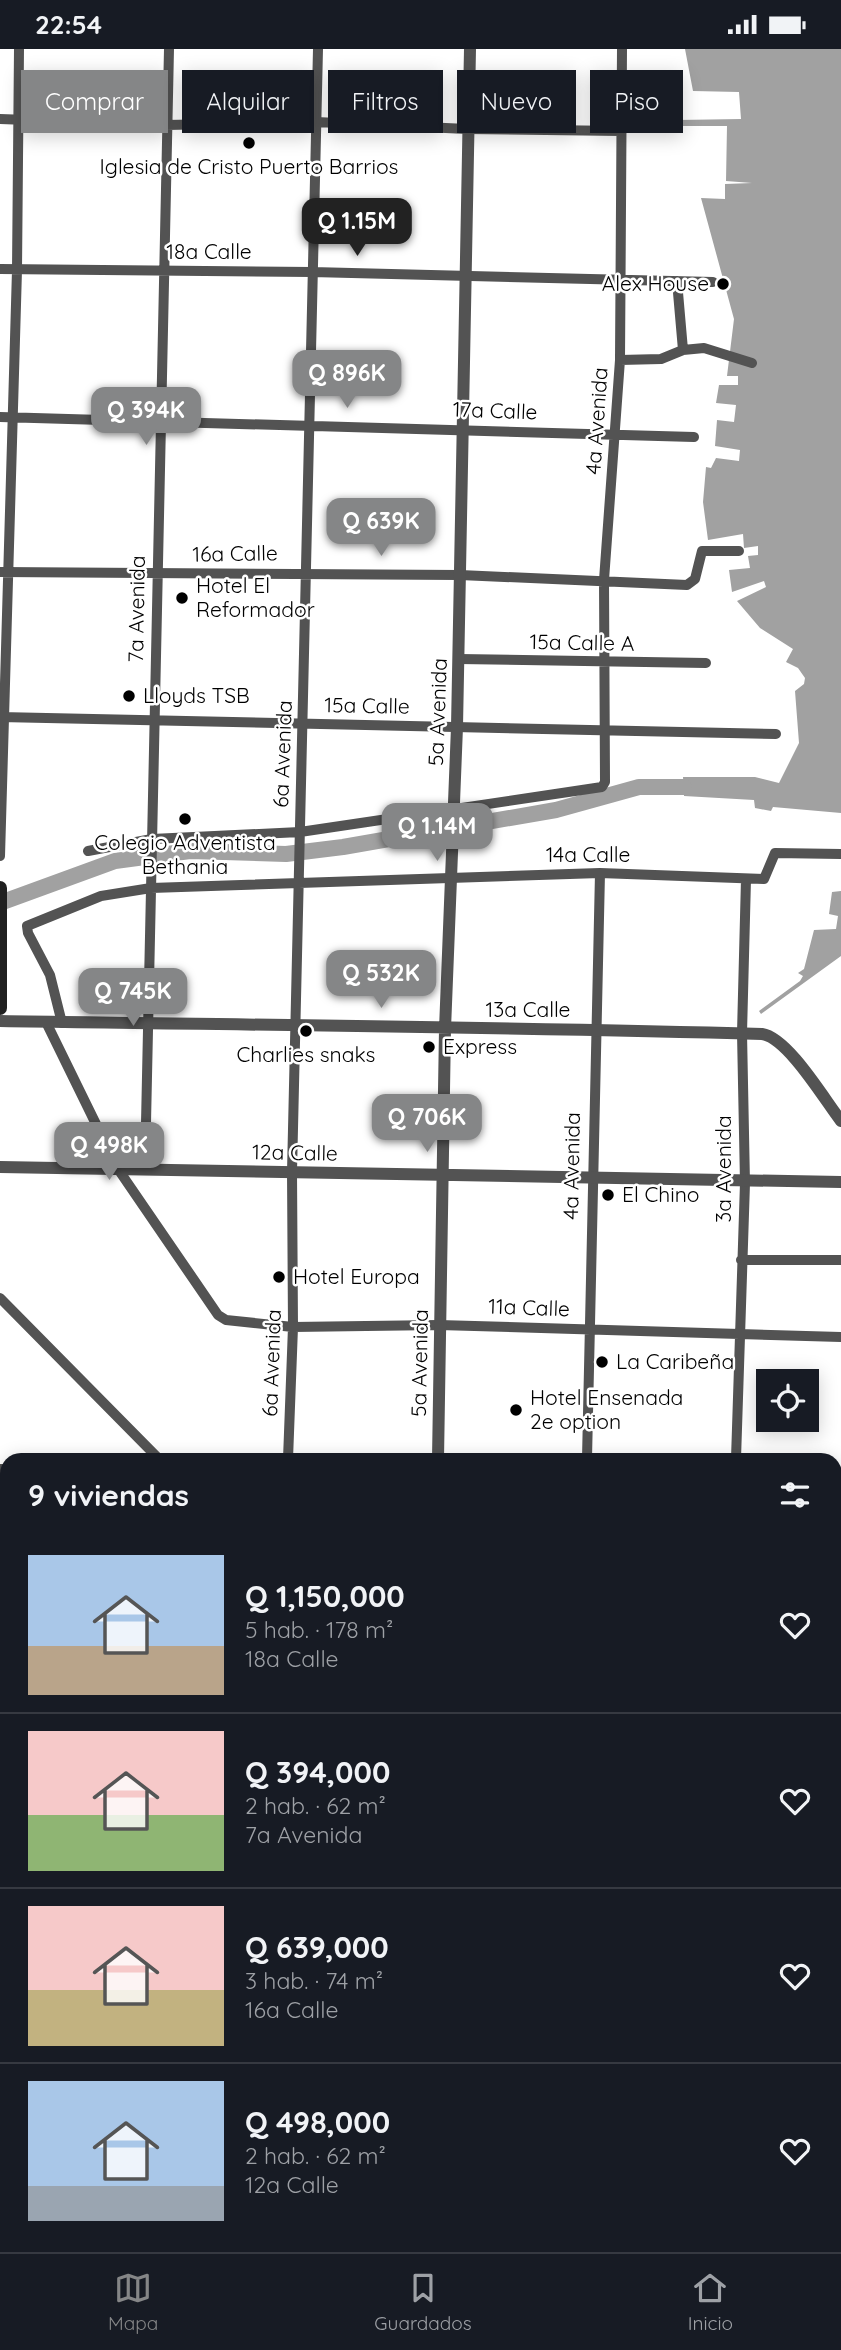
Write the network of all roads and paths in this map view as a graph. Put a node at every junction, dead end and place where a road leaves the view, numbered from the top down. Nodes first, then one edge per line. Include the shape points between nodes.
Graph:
1 (19, 49) edge
2 (169, 49) edge
3 (318, 49) edge
4 (470, 49) edge
5 (622, 49) edge
6 (469, 70) edge
7 (622, 70) edge
8 (168, 74) edge
9 (0, 119) edge
10 (19, 120) junction
11 (316, 122) junction
12 (168, 125) edge
13 (457, 129) edge
14 (166, 133) edge
15 (467, 133) edge
16 (621, 133) edge
17 (0, 269) edge
18 (17, 270) junction
19 (166, 272) junction
20 (312, 272) junction
21 (466, 278) junction
22 (621, 279) junction
23 (677, 281) junction
24 (713, 282) dead end
25 (683, 350) junction
26 (620, 360) junction
27 (752, 363) dead end
28 (5, 417) edge
29 (162, 421) junction
30 (309, 424) junction
31 (464, 428) junction
32 (616, 435) junction
33 (694, 437) dead end
34 (739, 551) dead end
35 (4, 572) edge
36 (308, 573) junction
37 (157, 575) junction
38 (460, 575) junction
39 (604, 580) junction
40 (458, 659) junction
41 (605, 663) junction
42 (706, 663) dead end
43 (3, 717) edge
44 (153, 723) junction
45 (303, 724) junction
46 (457, 727) junction
47 (606, 729) junction
48 (776, 734) dead end
49 (453, 813) junction
50 (300, 833) junction
51 (1, 836) edge
52 (152, 842) junction
53 (88, 851) dead end
54 (841, 854) edge
55 (0, 856) edge
56 (600, 873) junction
57 (300, 878) junction
58 (451, 878) junction
59 (746, 879) junction
60 (151, 888) junction
61 (1, 892) edge
62 (0, 1008) edge
63 (0, 1021) edge
64 (46, 1022) junction
65 (62, 1023) junction
66 (297, 1023) junction
67 (149, 1024) junction
68 (445, 1029) junction
69 (594, 1029) junction
70 (742, 1033) junction
71 (841, 1121) edge
72 (0, 1167) edge
73 (118, 1169) junction
74 (145, 1170) junction
75 (292, 1172) junction
76 (443, 1175) junction
77 (592, 1177) junction
78 (841, 1182) edge
79 (745, 1183) junction
80 (741, 1260) junction
81 (841, 1260) edge
82 (0, 1298) edge
83 (439, 1325) junction
84 (293, 1327) junction
85 (589, 1329) junction
86 (742, 1334) junction
87 (841, 1337) edge
88 (153, 1453) edge
89 (288, 1453) edge
90 (438, 1453) edge
91 (587, 1453) edge
92 (736, 1453) edge

1 - 10 street
2 - 8 street, 7a Avenida
3 - 11 street, 6a Avenida
4 - 6 street, 5a Avenida
5 - 7 street, 4a Avenida
9 - 10 street
10 - 18 street
11 - 12 street
11 - 13 street
11 - 20 street, 6a Avenida
14 - 19 street, 7a Avenida
15 - 21 street, 5a Avenida
16 - 22 street, 4a Avenida
17 - 18 street, 18a Calle
18 - 19 street, 18a Calle
18 - 28 street
19 - 20 street, 18a Calle
19 - 29 street, 7a Avenida
20 - 21 street, 18a Calle
20 - 30 street, 6a Avenida
21 - 22 street, 18a Calle
21 - 31 street, 5a Avenida
22 - 23 street, 18a Calle
22 - 26 street, 4a Avenida
23 - 24 street, 18a Calle
23 - 25 street
25 - 26 street via 661,359
25 - 27 street via 711,349
26 - 32 street, 4a Avenida
28 - 29 street, 17a Calle
28 - 35 street
29 - 30 street, 17a Calle
29 - 37 street, 7a Avenida
30 - 31 street, 17a Calle
30 - 36 street, 6a Avenida
31 - 32 street, 17a Calle
31 - 38 street, 5a Avenida
32 - 33 street, 17a Calle
32 - 39 street, 4a Avenida
34 - 39 street, 16a Calle via 702,551 695,579 687,585
35 - 37 street, 16a Calle
35 - 43 street
36 - 37 street, 16a Calle
36 - 38 street, 16a Calle
36 - 45 street, 6a Avenida
37 - 44 street, 7a Avenida
38 - 39 street, 16a Calle
38 - 40 street, 5a Avenida
39 - 41 street, 4a Avenida
40 - 41 street, 15a Calle A
40 - 46 street, 5a Avenida
41 - 42 street, 15a Calle A
41 - 47 street, 4a Avenida
43 - 44 street, 15a Calle
43 - 51 street
44 - 45 street, 15a Calle
44 - 52 street, 7a Avenida
45 - 46 street, 15a Calle
45 - 50 street, 6a Avenida
46 - 47 street, 15a Calle
46 - 49 street, 5a Avenida
47 - 48 street, 15a Calle
47 - 49 street, 4a Avenida via 602,787
49 - 50 street
49 - 58 street, 5a Avenida
50 - 52 street
50 - 57 street, 6a Avenida
51 - 55 street
52 - 53 street
52 - 60 street, 7a Avenida
54 - 59 street via 775,853 764,879
56 - 58 street, 14a Calle
56 - 59 street, 14a Calle
56 - 69 street, 4a Avenida
57 - 58 street, 14a Calle
57 - 60 street, 14a Calle
57 - 66 street, 6a Avenida
58 - 68 street, 5a Avenida
59 - 70 street, 3a Avenida
60 - 65 street, 14a Calle via 100,896 29,924 27,933 50,975
60 - 67 street, 7a Avenida
61 - 62 main road
63 - 64 street, 13a Calle
64 - 65 street, 13a Calle
64 - 73 street
65 - 67 street, 13a Calle
66 - 67 street, 13a Calle
66 - 68 street, 13a Calle
66 - 75 street, 6a Avenida
67 - 74 street, 7a Avenida
68 - 69 street, 13a Calle
68 - 76 street, 5a Avenida
69 - 70 street, 13a Calle
69 - 77 street, 4a Avenida
70 - 71 street, 13a Calle via 770,1035 784,1046
70 - 79 street, 3a Avenida
72 - 73 street, 12a Calle
73 - 74 street, 12a Calle
73 - 84 street, 11a Calle via 218,1315 232,1321
74 - 75 street, 12a Calle
75 - 76 street, 12a Calle
75 - 84 street, 6a Avenida
76 - 77 street, 12a Calle
76 - 83 street, 5a Avenida
77 - 79 street, 12a Calle
77 - 85 street, 4a Avenida
78 - 79 street, 12a Calle
79 - 80 street, 3a Avenida
80 - 81 street
80 - 86 street, 3a Avenida
82 - 88 street
83 - 84 street, 11a Calle
83 - 85 street, 11a Calle
83 - 90 street, 5a Avenida
84 - 89 street, 6a Avenida
85 - 86 street, 11a Calle
85 - 91 street, 4a Avenida
86 - 87 street, 11a Calle
86 - 92 street, 3a Avenida

